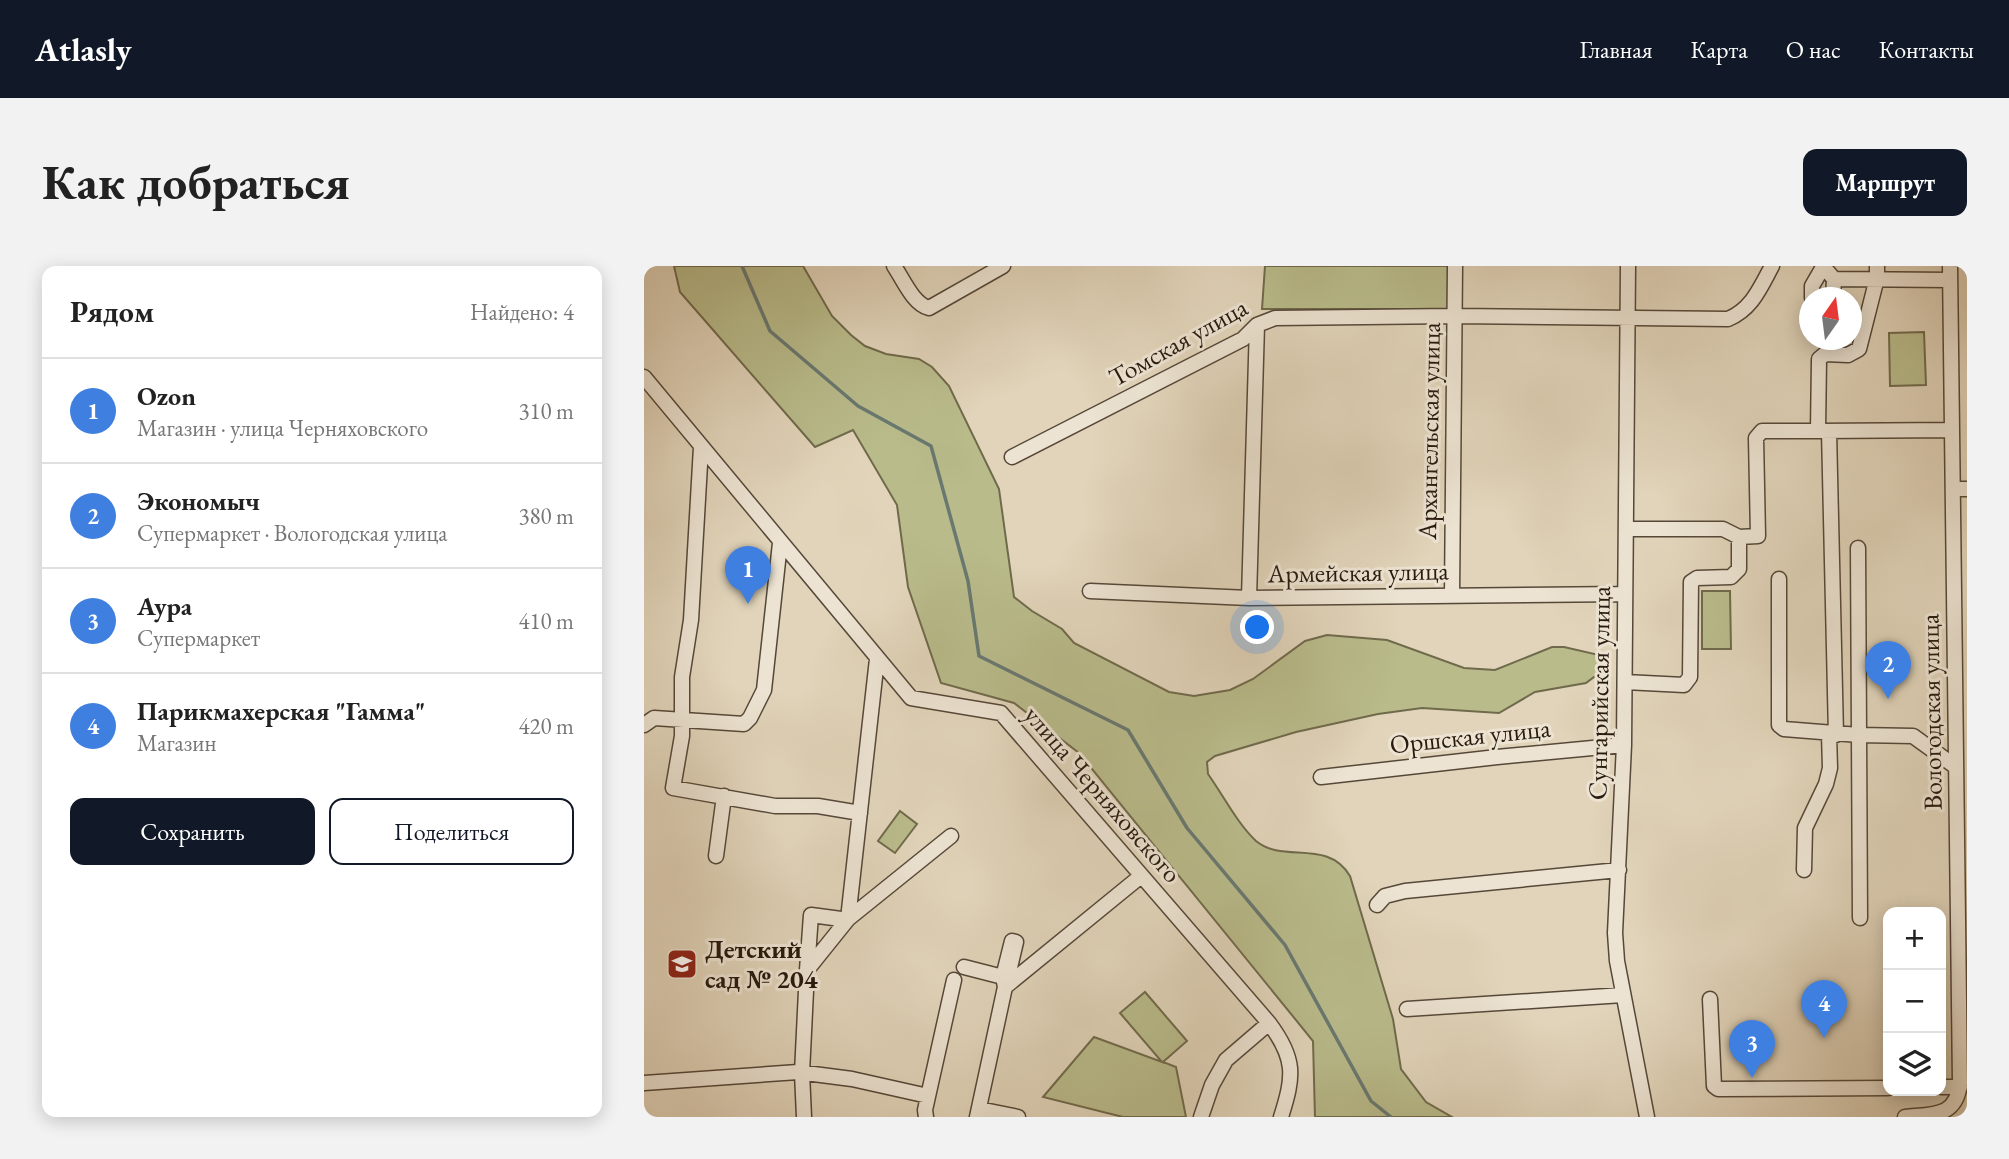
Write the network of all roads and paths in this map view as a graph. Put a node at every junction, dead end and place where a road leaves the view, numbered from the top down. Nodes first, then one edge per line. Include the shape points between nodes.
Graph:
1 (894, 266) edge
2 (1003, 266) edge
3 (1455, 266) edge
4 (1628, 266) edge
5 (1772, 266) edge
6 (1823, 267) edge
7 (1877, 272) edge
8 (1950, 273) edge
9 (1834, 279) junction
10 (1812, 287) edge
11 (1834, 287) edge
12 (1967, 306) edge
13 (1951, 307) junction
14 (1455, 316) junction
15 (1626, 318) junction
16 (1257, 325) junction
17 (644, 377) edge
18 (1952, 430) junction
19 (1823, 431) junction
20 (701, 447) junction
21 (1012, 457) dead end
22 (1960, 489) edge
23 (1960, 527) edge
24 (1626, 529) junction
25 (1739, 537) junction
26 (780, 543) junction
27 (1858, 548) dead end
28 (1779, 579) dead end
29 (1090, 591) dead end
30 (1625, 594) junction
31 (1452, 596) junction
32 (1249, 598) junction
33 (877, 659) junction
34 (1625, 682) junction
35 (647, 720) edge
36 (682, 720) junction
37 (1961, 729) edge
38 (1833, 734) junction
39 (1859, 735) junction
40 (1624, 745) junction
41 (1956, 768) junction
42 (1321, 778) dead end
43 (724, 796) junction
44 (1962, 802) edge
45 (860, 813) junction
46 (951, 836) dead end
47 (1962, 847) edge
48 (716, 856) dead end
49 (1619, 870) junction
50 (1804, 870) dead end
51 (1141, 876) junction
52 (1377, 905) dead end
53 (1860, 918) dead end
54 (845, 920) junction
55 (807, 966) junction
56 (964, 967) dead end
57 (954, 980) dead end
58 (1004, 982) junction
59 (1623, 995) junction
60 (1710, 999) dead end
61 (1407, 1009) dead end
62 (1269, 1023) junction
63 (1963, 1043) edge
64 (802, 1073) junction
65 (644, 1083) edge
66 (1883, 1088) edge
67 (1962, 1094) edge
68 (928, 1096) junction
69 (978, 1113) edge
70 (804, 1117) edge
71 (926, 1117) edge
72 (1018, 1117) edge
73 (1202, 1117) edge
74 (1281, 1117) edge
75 (1647, 1117) edge
76 (1905, 1117) edge

1 - 2 street via 922,306 929,308
3 - 14 street, Архангельская улица
4 - 15 street, Сунгарийская улица
5 - 15 street, Томская улица via 1751,304 1728,320
6 - 9 street
6 - 10 street
7 - 8 street
7 - 9 street
7 - 19 street via 1858,349 1819,359
8 - 13 street, Вологодская улица
9 - 11 street
12 - 13 street
13 - 18 street, Вологодская улица
14 - 15 street, Томская улица
14 - 16 street, Томская улица via 1275,318
14 - 31 street, Архангельская улица
15 - 24 street, Сунгарийская улица
16 - 21 street, Томская улица via 1243,339
16 - 32 street
17 - 20 street, улица Черняховского
18 - 19 street
18 - 22 street, Вологодская улица
19 - 25 street via 1762,431 1756,438 1758,536
19 - 38 street
20 - 26 street, улица Черняховского
20 - 36 street
22 - 23 street, Вологодская улица
23 - 37 street, Вологодская улица
24 - 25 street via 1723,529
24 - 30 street, Сунгарийская улица
25 - 34 street via 1740,569 1731,577 1691,582 1690,677 1685,685
26 - 33 street, улица Черняховского
26 - 36 street via 764,690 750,718 744,724
27 - 39 street
28 - 38 street via 1779,725
29 - 32 street, Армейская улица
30 - 31 street, Армейская улица
30 - 34 street, Сунгарийская улица
31 - 32 street, Армейская улица
33 - 45 street
33 - 51 street, улица Черняховского via 911,698 1001,713
34 - 40 street, Сунгарийская улица
35 - 36 street
36 - 43 street via 673,788
37 - 41 street, Вологодская улица
38 - 39 street
38 - 50 street via 1826,784 1805,828
39 - 41 street via 1913,736
39 - 53 street
40 - 42 street, Оршская улица
40 - 49 street, Сунгарийская улица
41 - 44 street, Вологодская улица
43 - 45 street via 775,806 818,806
43 - 48 street
44 - 47 street, Вологодская улица
45 - 54 street
46 - 54 street
47 - 63 street, Вологодская улица
49 - 52 street via 1405,891 1385,896
49 - 59 street, Сунгарийская улица via 1615,933
51 - 58 street
51 - 62 street, улица Черняховского
54 - 55 street
54 - 55 street via 811,915
55 - 64 street
56 - 58 street
57 - 68 street
58 - 69 street
59 - 61 street
59 - 75 street, Сунгарийская улица
60 - 66 street via 1714,1086 1718,1089
62 - 73 street via 1226,1060
62 - 74 street, улица Черняховского via 1290,1058 1292,1074
63 - 67 street, Вологодская улица
64 - 65 street
64 - 68 street
64 - 70 street
67 - 76 street via 1946,1112
68 - 71 street
69 - 72 street

